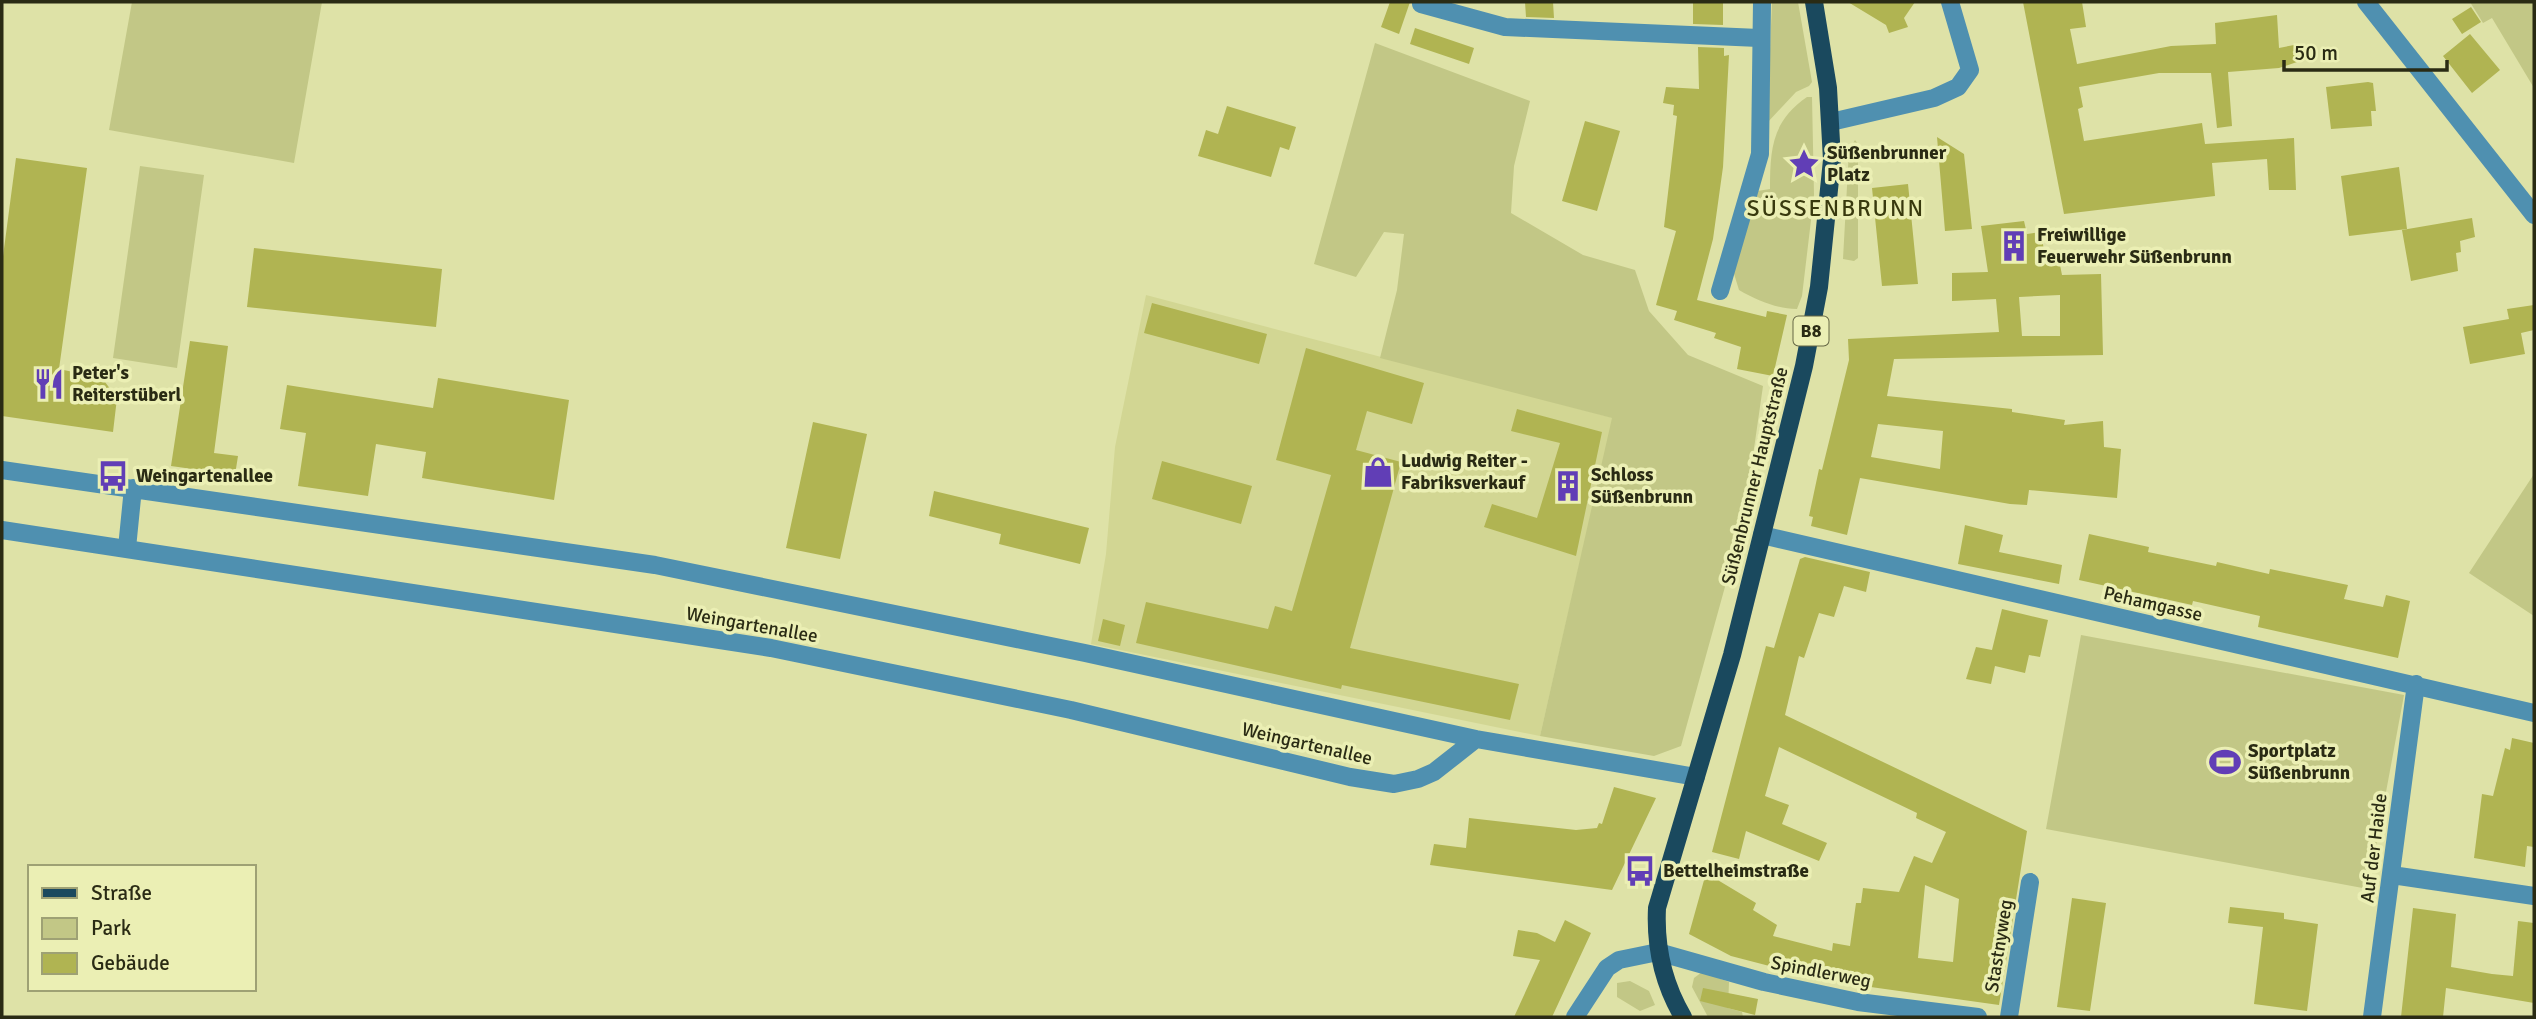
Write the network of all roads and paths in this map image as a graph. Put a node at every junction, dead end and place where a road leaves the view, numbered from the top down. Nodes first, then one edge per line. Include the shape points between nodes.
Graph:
1 (1762, 2) edge
2 (1814, 2) edge
3 (1950, 2) edge
4 (2366, 2) edge
5 (1421, 4) dead end
6 (1759, 38) junction
7 (1831, 122) junction
8 (2534, 215) edge
9 (1720, 291) dead end
10 (2, 470) edge
11 (134, 488) junction
12 (2, 530) edge
13 (1762, 535) junction
14 (127, 548) junction
15 (2416, 684) junction
16 (2534, 713) edge
17 (1476, 739) junction
18 (1696, 777) junction
19 (2392, 875) junction
20 (2030, 882) dead end
21 (2534, 896) edge
22 (1658, 952) junction
23 (1575, 1017) edge
24 (1683, 1017) edge
25 (1978, 1017) edge
26 (2009, 1017) edge
27 (2372, 1017) edge

1 - 6 street
2 - 7 main road, Süßenbrunner Hauptstraße / B8
3 - 7 street via 1969,70 1958,87 1934,98
4 - 8 street
5 - 6 street via 1505,27
6 - 9 street via 1760,154
7 - 13 main road, Süßenbrunner Hauptstraße / B8 via 1830,191 1819,287
10 - 11 street, Weingartenallee
11 - 14 street
11 - 17 street, Weingartenallee via 655,565
12 - 14 street, Weingartenallee
13 - 15 street, Pehamgasse
13 - 18 main road, Süßenbrunner Hauptstraße / B8
14 - 17 street, Weingartenallee via 771,648 1394,784 1434,772
15 - 16 street, Pehamgasse
15 - 19 street, Auf der Haide
17 - 18 street, Weingartenallee
18 - 22 main road, Süßenbrunner Hauptstraße / B8 via 1660,895
19 - 21 street
19 - 27 street, Auf der Haide
20 - 26 street, Stastnyweg
22 - 23 street via 1619,960 1606,968
22 - 24 main road, B8
22 - 25 street, Spindlerweg via 1858,1002

